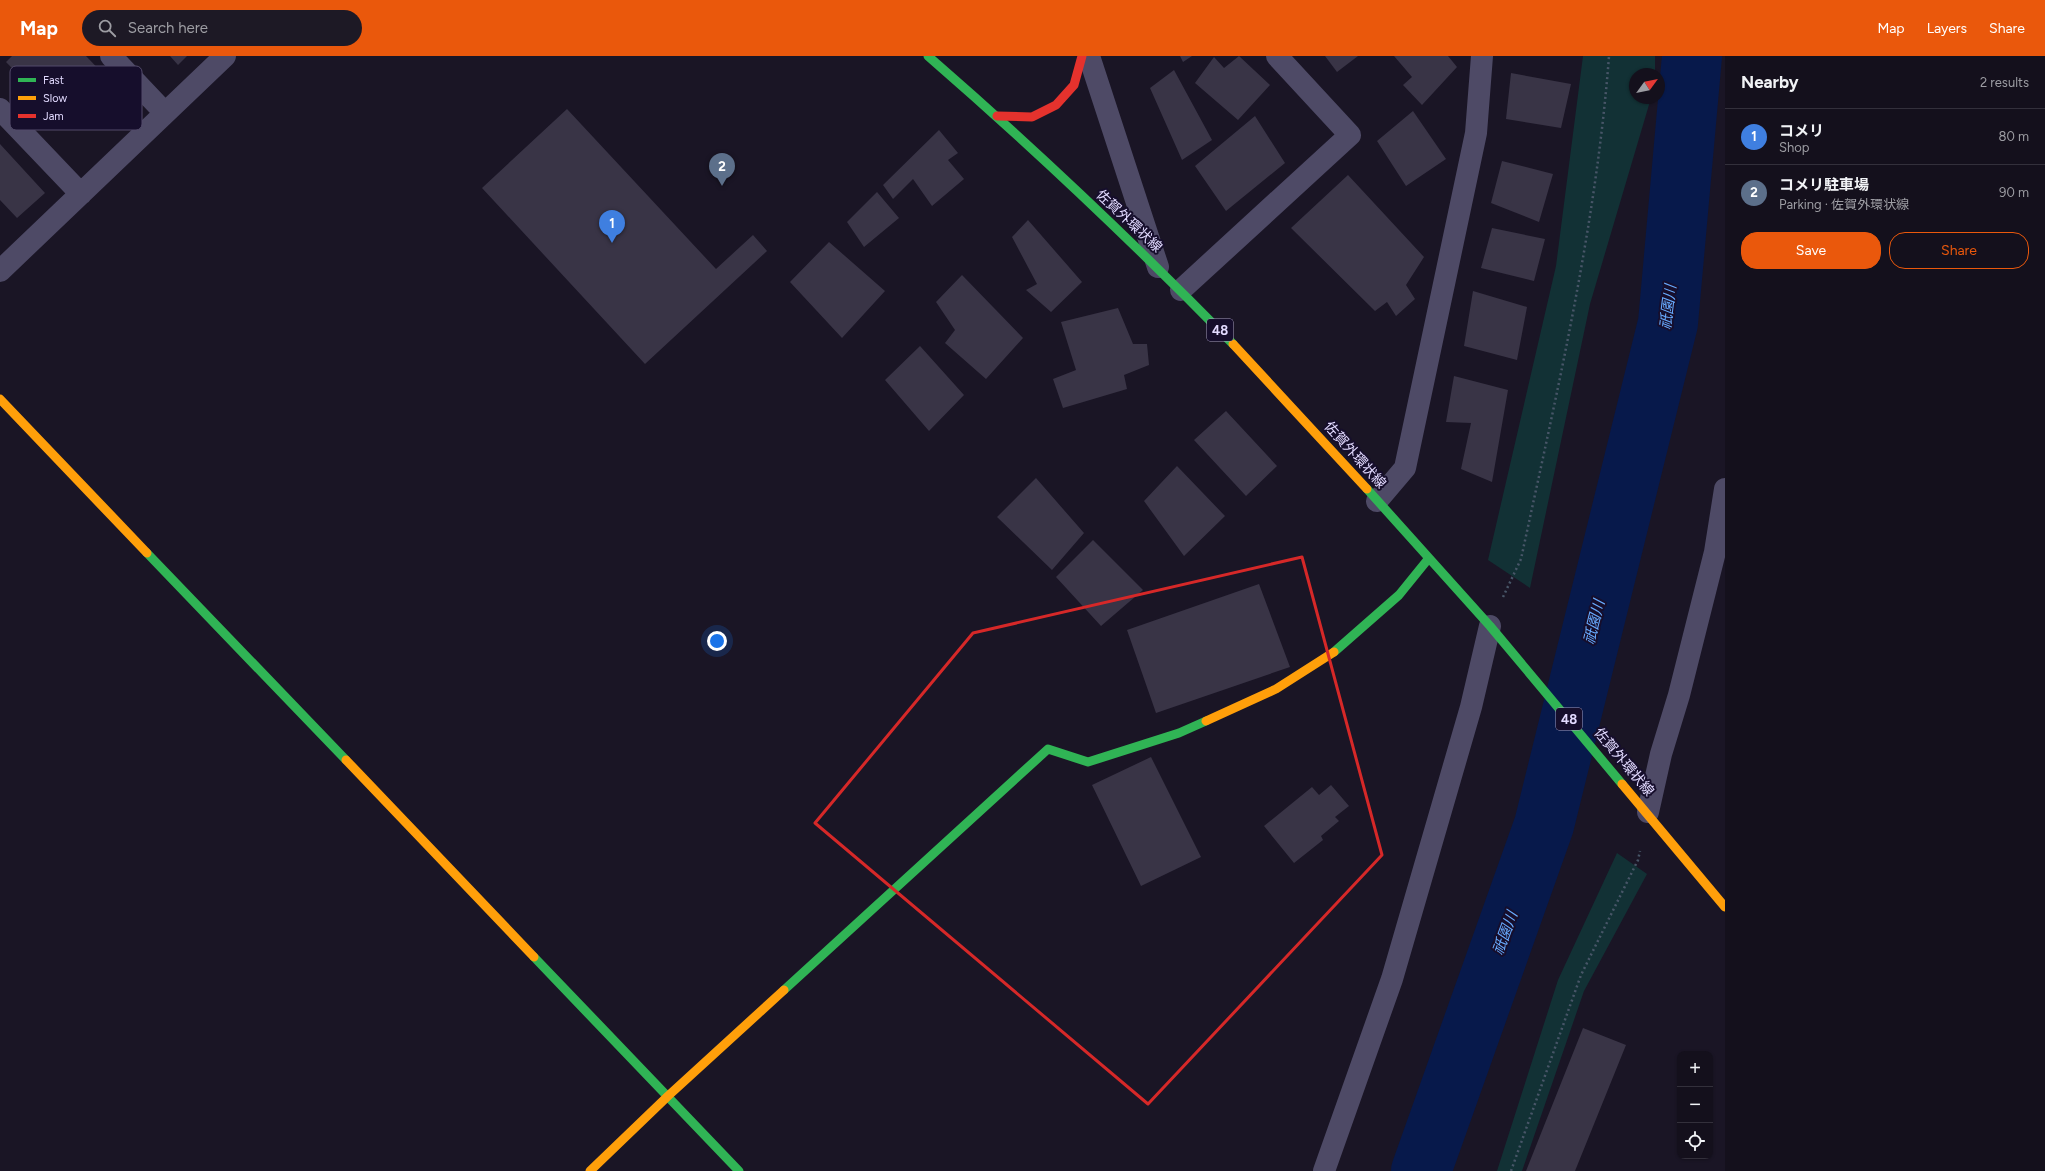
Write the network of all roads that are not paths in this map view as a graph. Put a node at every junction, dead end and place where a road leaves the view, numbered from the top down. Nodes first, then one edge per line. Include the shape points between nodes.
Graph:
1 (111, 56) edge
2 (225, 56) edge
3 (928, 56) edge
4 (1082, 56) edge
5 (1089, 56) edge
6 (1277, 56) edge
7 (1482, 56) edge
8 (121, 66) edge
9 (142, 88) edge
10 (0, 109) edge
11 (166, 113) junction
12 (998, 116) junction
13 (10, 119) edge
14 (20, 130) edge
15 (81, 194) junction
16 (1158, 267) junction
17 (0, 272) edge
18 (1181, 290) junction
19 (0, 399) edge
20 (1725, 489) edge
21 (1377, 501) junction
22 (1429, 558) junction
23 (1490, 626) junction
24 (1648, 812) junction
25 (1725, 907) edge
26 (668, 1096) junction
27 (590, 1171) edge
28 (739, 1171) edge
29 (1324, 1171) edge

1 - 8 street
2 - 11 street
3 - 12 street, 佐賀外環状線 / 48
4 - 12 street via 1074,85 1056,105 1032,117
5 - 16 street
6 - 18 street via 1350,135
7 - 21 street via 1476,133 1405,468
9 - 11 street
10 - 13 street
11 - 15 street
12 - 16 street, 佐賀外環状線 / 48
14 - 15 street
15 - 17 street
16 - 18 street, 佐賀外環状線 / 48
18 - 21 street, 佐賀外環状線 / 48 via 1261,372
19 - 26 street
20 - 24 street via 1715,552 1679,695 1660,754
21 - 22 street, 佐賀外環状線 / 48
22 - 23 street, 佐賀外環状線 / 48
22 - 26 street via 1399,595 1339,649 1276,689 1179,733 1088,762 1048,749
23 - 24 street, 佐賀外環状線 / 48
23 - 29 street via 1471,707 1392,979
24 - 25 street, 佐賀外環状線 / 48
26 - 27 street
26 - 28 street

